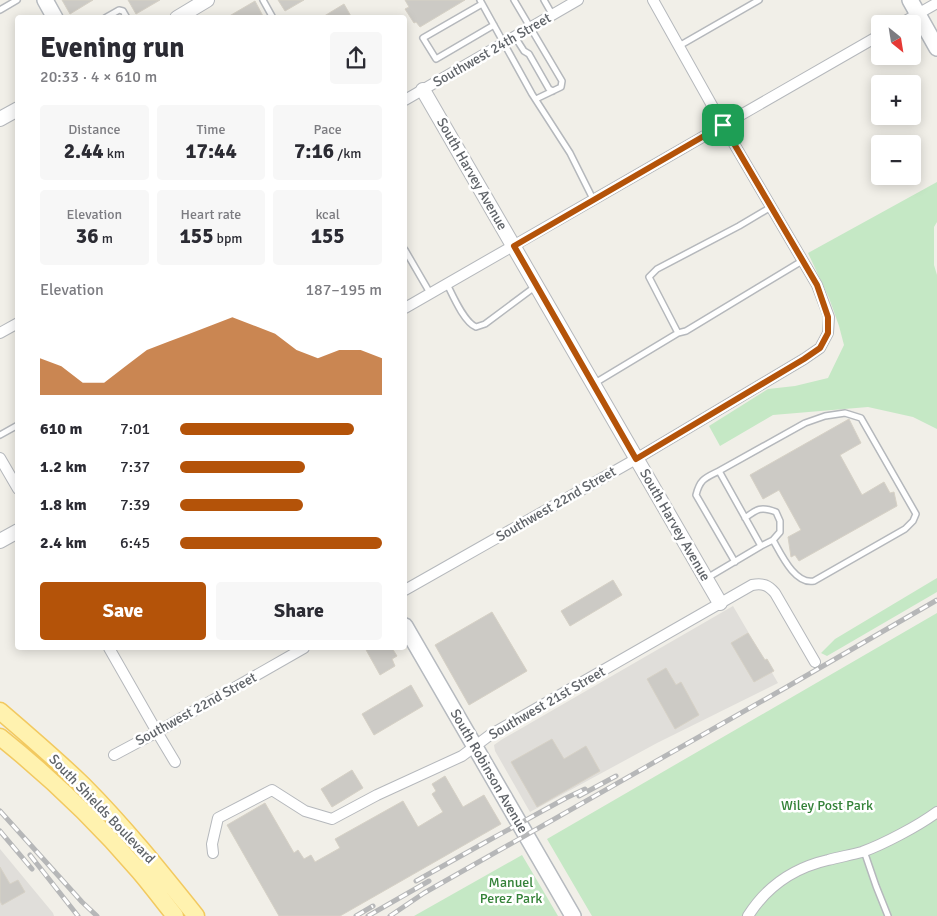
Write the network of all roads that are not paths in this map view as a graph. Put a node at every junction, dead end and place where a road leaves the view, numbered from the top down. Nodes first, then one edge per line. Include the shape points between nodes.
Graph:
1 (17, 0) edge
2 (45, 0) edge
3 (207, 0) edge
4 (263, 0) edge
5 (514, 0) edge
6 (544, 0) edge
7 (578, 0) edge
8 (653, 0) edge
9 (759, 0) edge
10 (910, 0) edge
11 (481, 2) edge
12 (937, 3) edge
13 (0, 10) edge
14 (918, 14) junction
15 (53, 15) edge
16 (110, 15) edge
17 (125, 15) edge
18 (182, 15) edge
19 (271, 15) edge
20 (553, 15) junction
21 (494, 25) junction
22 (531, 28) junction
23 (515, 37) junction
24 (871, 40) edge
25 (504, 43) junction
26 (679, 46) junction
27 (937, 48) edge
28 (423, 90) junction
29 (553, 91) junction
30 (407, 99) edge
31 (536, 99) junction
32 (15, 111) edge
33 (0, 119) edge
34 (723, 125) junction
35 (594, 200) junction
36 (771, 207) junction
37 (514, 246) junction
38 (407, 254) edge
39 (802, 260) junction
40 (447, 284) junction
41 (536, 286) junction
42 (430, 294) junction
43 (407, 307) edge
44 (15, 325) edge
45 (0, 333) edge
46 (678, 333) junction
47 (593, 384) junction
48 (15, 427) edge
49 (0, 435) edge
50 (0, 458) edge
51 (636, 459) junction
52 (719, 471) junction
53 (15, 483) edge
54 (745, 518) junction
55 (15, 533) edge
56 (773, 540) junction
57 (0, 541) edge
58 (762, 546) junction
59 (735, 562) junction
60 (706, 579) junction
61 (407, 589) edge
62 (720, 603) junction
63 (407, 629) edge
64 (109, 650) edge
65 (300, 650) edge
66 (815, 662) dead end
67 (0, 711) edge
68 (157, 732) junction
69 (0, 737) edge
70 (474, 746) junction
71 (114, 755) dead end
72 (175, 762) dead end
73 (937, 812) edge
74 (864, 851) junction
75 (213, 853) dead end
76 (175, 916) edge
77 (196, 916) edge
78 (572, 916) edge
79 (748, 916) edge
80 (888, 916) edge

1 - 13 lane
2 - 15 main road
3 - 18 street
4 - 19 lane
5 - 22 lane
6 - 20 lane
7 - 20 street, Southwest 24th Street
8 - 26 street
9 - 26 lane
10 - 14 main road
11 - 21 lane
11 - 21 lane via 423,38 436,59
12 - 14 street
14 - 27 main road
16 - 17 lane via 119,10
20 - 22 street, Southwest 24th Street
21 - 25 lane
22 - 23 street, Southwest 24th Street
22 - 29 lane via 562,81 561,87
23 - 25 street, Southwest 24th Street
23 - 29 lane
24 - 34 street
25 - 28 street, Southwest 24th Street
25 - 31 lane
26 - 34 street
28 - 30 street, Southwest 24th Street
28 - 37 street, South Harvey Avenue
29 - 31 lane
31 - 35 lane via 570,153
32 - 33 street
34 - 35 street
34 - 36 street
35 - 37 street
36 - 39 street
36 - 46 lane via 656,269 649,277
37 - 40 street
37 - 41 street, South Harvey Avenue
38 - 42 lane
39 - 46 lane
39 - 51 street, Southwest 22nd Street via 817,285 828,317 828,333 820,348
40 - 41 lane via 466,319 476,327
40 - 42 street
41 - 47 street, South Harvey Avenue
42 - 43 street
44 - 45 street
46 - 47 lane
47 - 51 street, South Harvey Avenue
48 - 49 lane
50 - 53 street
51 - 60 street, South Harvey Avenue
51 - 61 street, Southwest 22nd Street
52 - 54 lane
52 - 56 lane via 806,423 846,413 861,418 916,514 905,529 814,581 800,579
52 - 59 lane via 704,478 696,495
54 - 56 lane via 758,509 768,508 776,512 780,532
54 - 58 lane
55 - 57 street
56 - 58 lane
58 - 59 lane
59 - 60 lane
60 - 62 street, South Harvey Avenue
62 - 66 street via 752,585 768,586
62 - 70 street, Southwest 21st Street
63 - 70 main road, South Robinson Avenue
64 - 68 street
65 - 68 street, Southwest 22nd Street
67 - 77 main road, South Shields Boulevard via 43,747 104,807
68 - 71 street, Southwest 22nd Street
68 - 72 street
69 - 76 main road, South Shields Boulevard via 91,819
70 - 75 street, Southwest 21st Street via 462,756 377,795 332,820 305,811 272,790 218,818
70 - 78 main road, South Robinson Avenue
73 - 74 street
74 - 79 street via 797,871 770,889
74 - 80 lane

